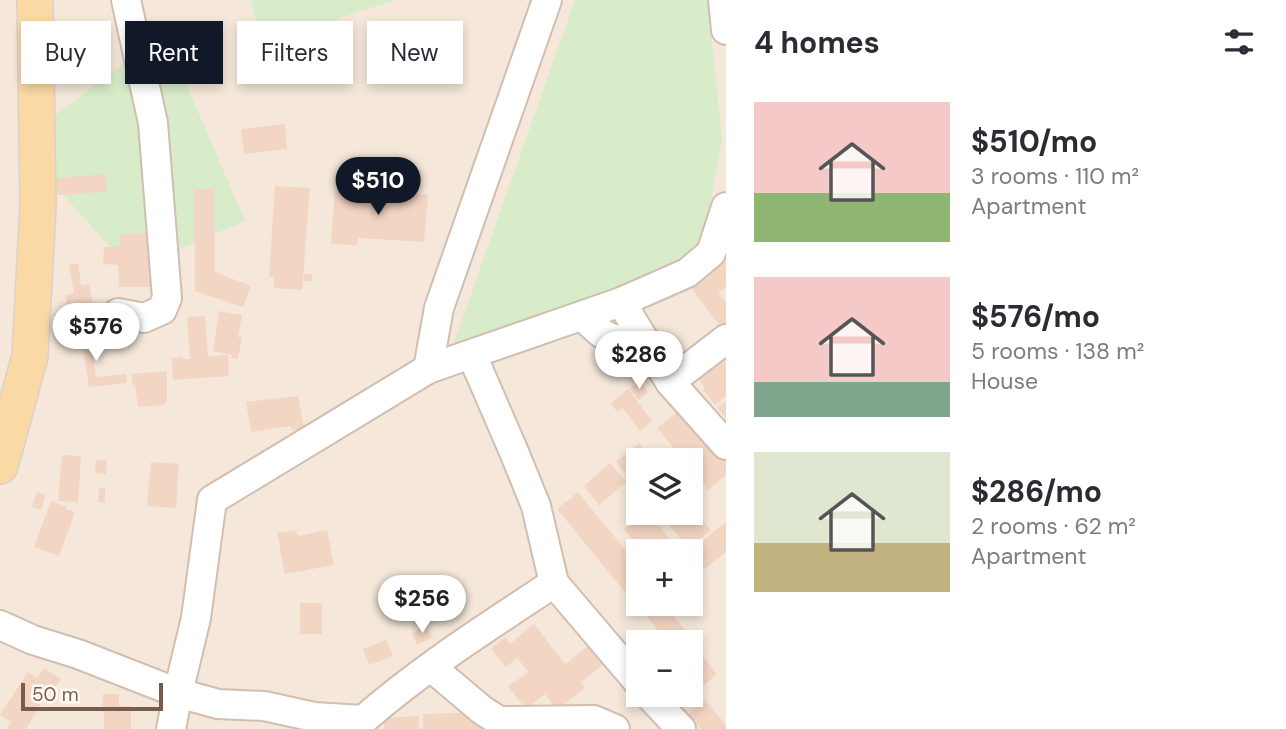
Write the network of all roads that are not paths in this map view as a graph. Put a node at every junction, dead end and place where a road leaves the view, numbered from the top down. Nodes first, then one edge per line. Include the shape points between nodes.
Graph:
1 (35, 0) edge
2 (126, 0) edge
3 (547, 0) edge
4 (723, 0) edge
5 (726, 30) edge
6 (726, 207) edge
7 (621, 302) junction
8 (118, 313) dead end
9 (582, 316) junction
10 (726, 338) edge
11 (645, 341) junction
12 (472, 355) junction
13 (428, 369) junction
14 (670, 382) junction
15 (726, 445) edge
16 (0, 466) edge
17 (554, 583) junction
18 (0, 625) edge
19 (431, 667) junction
20 (626, 668) edge
21 (178, 693) junction
22 (660, 707) edge
23 (363, 725) edge
24 (171, 729) edge
25 (615, 729) edge
26 (681, 729) edge

1 - 16 main road via 38,206 30,356
2 - 8 street via 153,123 167,298 162,310 144,318
3 - 13 street via 439,308
4 - 5 street
6 - 7 street via 711,253 687,273
7 - 9 street
7 - 11 street
9 - 11 street via 613,339
9 - 12 street
10 - 14 street
11 - 14 street
12 - 13 street
12 - 17 street via 536,506
13 - 21 street via 212,500 196,618
14 - 15 street
17 - 19 street
17 - 20 street
18 - 21 street
19 - 23 street via 387,699
19 - 25 street via 499,721 594,720
21 - 23 street via 218,704 264,706
21 - 24 street
22 - 26 street

